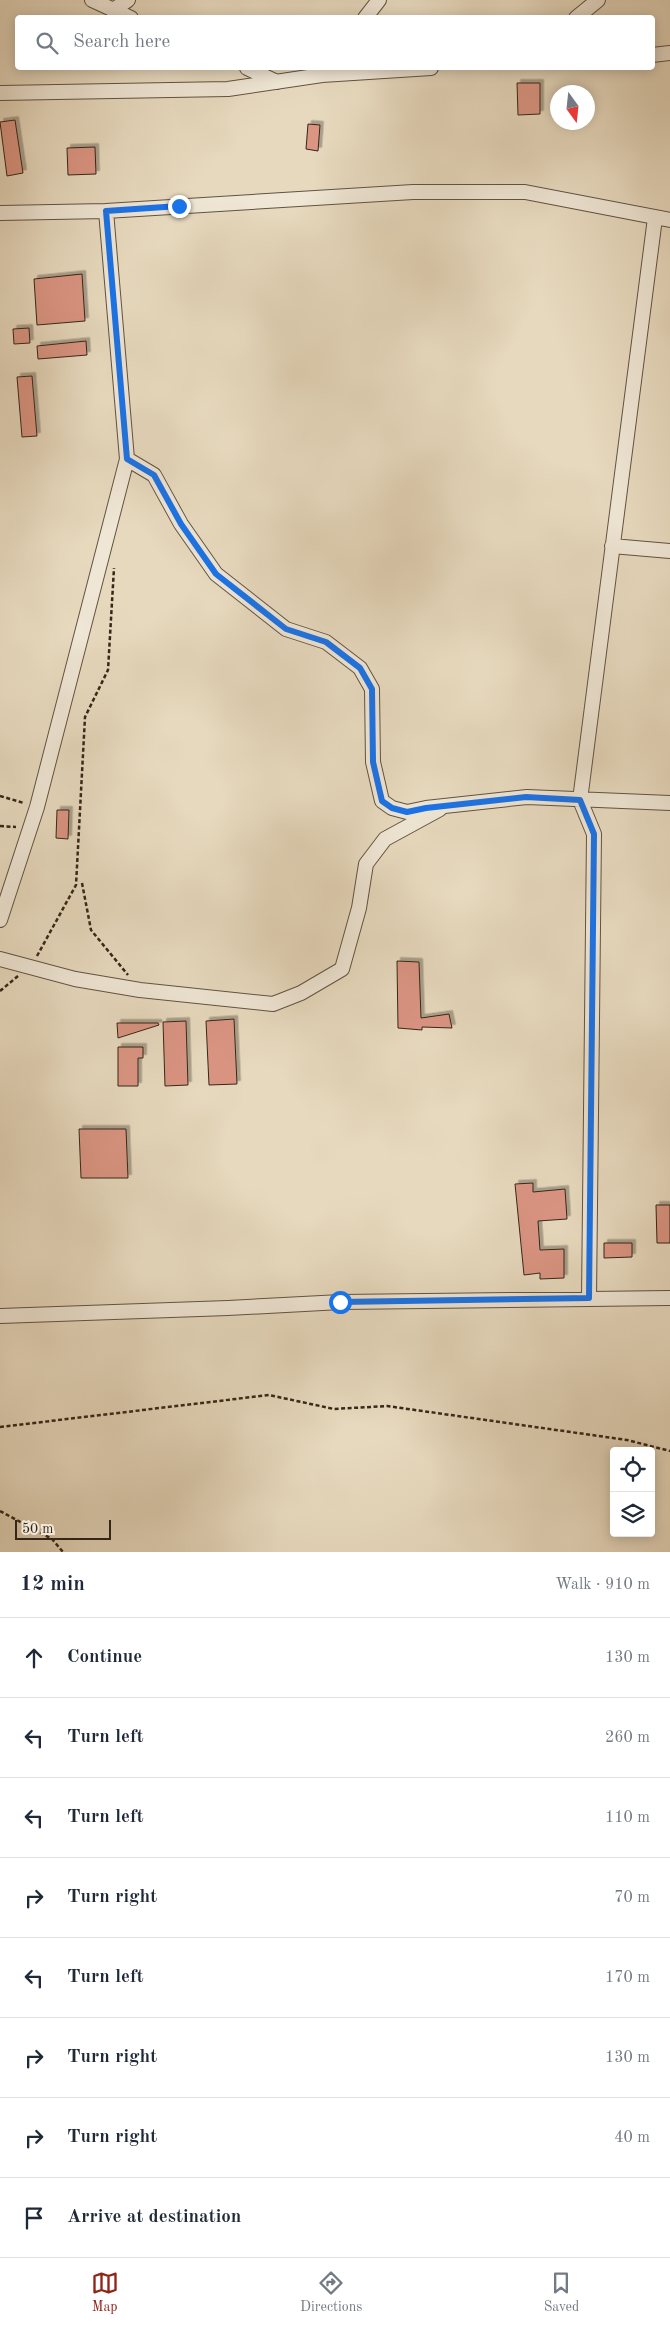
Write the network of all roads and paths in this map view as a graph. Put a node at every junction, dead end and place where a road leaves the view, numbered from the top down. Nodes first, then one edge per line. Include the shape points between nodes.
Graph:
1 (92, 0) edge
2 (128, 0) edge
3 (379, 0) edge
4 (598, 0) edge
5 (113, 10) junction
6 (124, 15) edge
7 (367, 15) edge
8 (580, 15) edge
9 (670, 53) edge
10 (655, 55) edge
11 (251, 70) edge
12 (360, 70) edge
13 (325, 71) edge
14 (277, 82) junction
15 (0, 93) edge
16 (106, 211) junction
17 (0, 213) edge
18 (655, 218) junction
19 (670, 220) edge
20 (127, 459) junction
21 (612, 546) junction
22 (670, 551) edge
23 (114, 562) dead end
24 (0, 796) edge
25 (580, 800) junction
26 (670, 803) edge
27 (447, 805) junction
28 (37, 808) junction
29 (82, 883) dead end
30 (0, 920) edge
31 (0, 958) edge
32 (30, 966) junction
33 (140, 990) junction
34 (0, 991) edge
35 (589, 1298) junction
36 (670, 1298) edge
37 (0, 1316) edge
38 (0, 1427) edge
39 (670, 1451) edge
40 (0, 1510) edge
41 (63, 1552) edge

1 - 5 street
2 - 5 street
3 - 7 street
4 - 8 street
5 - 6 street
9 - 10 street
11 - 14 street
12 - 13 street
13 - 14 street
14 - 15 street via 228,89 129,93
16 - 17 street
16 - 18 street via 413,192 525,192
16 - 20 street
18 - 19 street
18 - 21 street
20 - 27 street via 154,475 181,524 216,574 286,629 326,642 360,668 372,689 373,762 382,801 407,812
20 - 28 street
21 - 22 street
21 - 25 street
23 - 32 path via 108,670 85,717 76,885
24 - 28 path
25 - 26 street
25 - 27 street via 526,797
25 - 35 street via 594,834
27 - 33 street via 385,839 366,864 359,908 342,969 301,993 274,1004
28 - 30 street
29 - 33 path via 91,930
31 - 32 street
32 - 33 street via 75,979
32 - 34 path
35 - 36 street
35 - 37 street via 340,1302
38 - 39 path via 269,1395 334,1409 397,1407 627,1440
40 - 41 path via 52,1539

